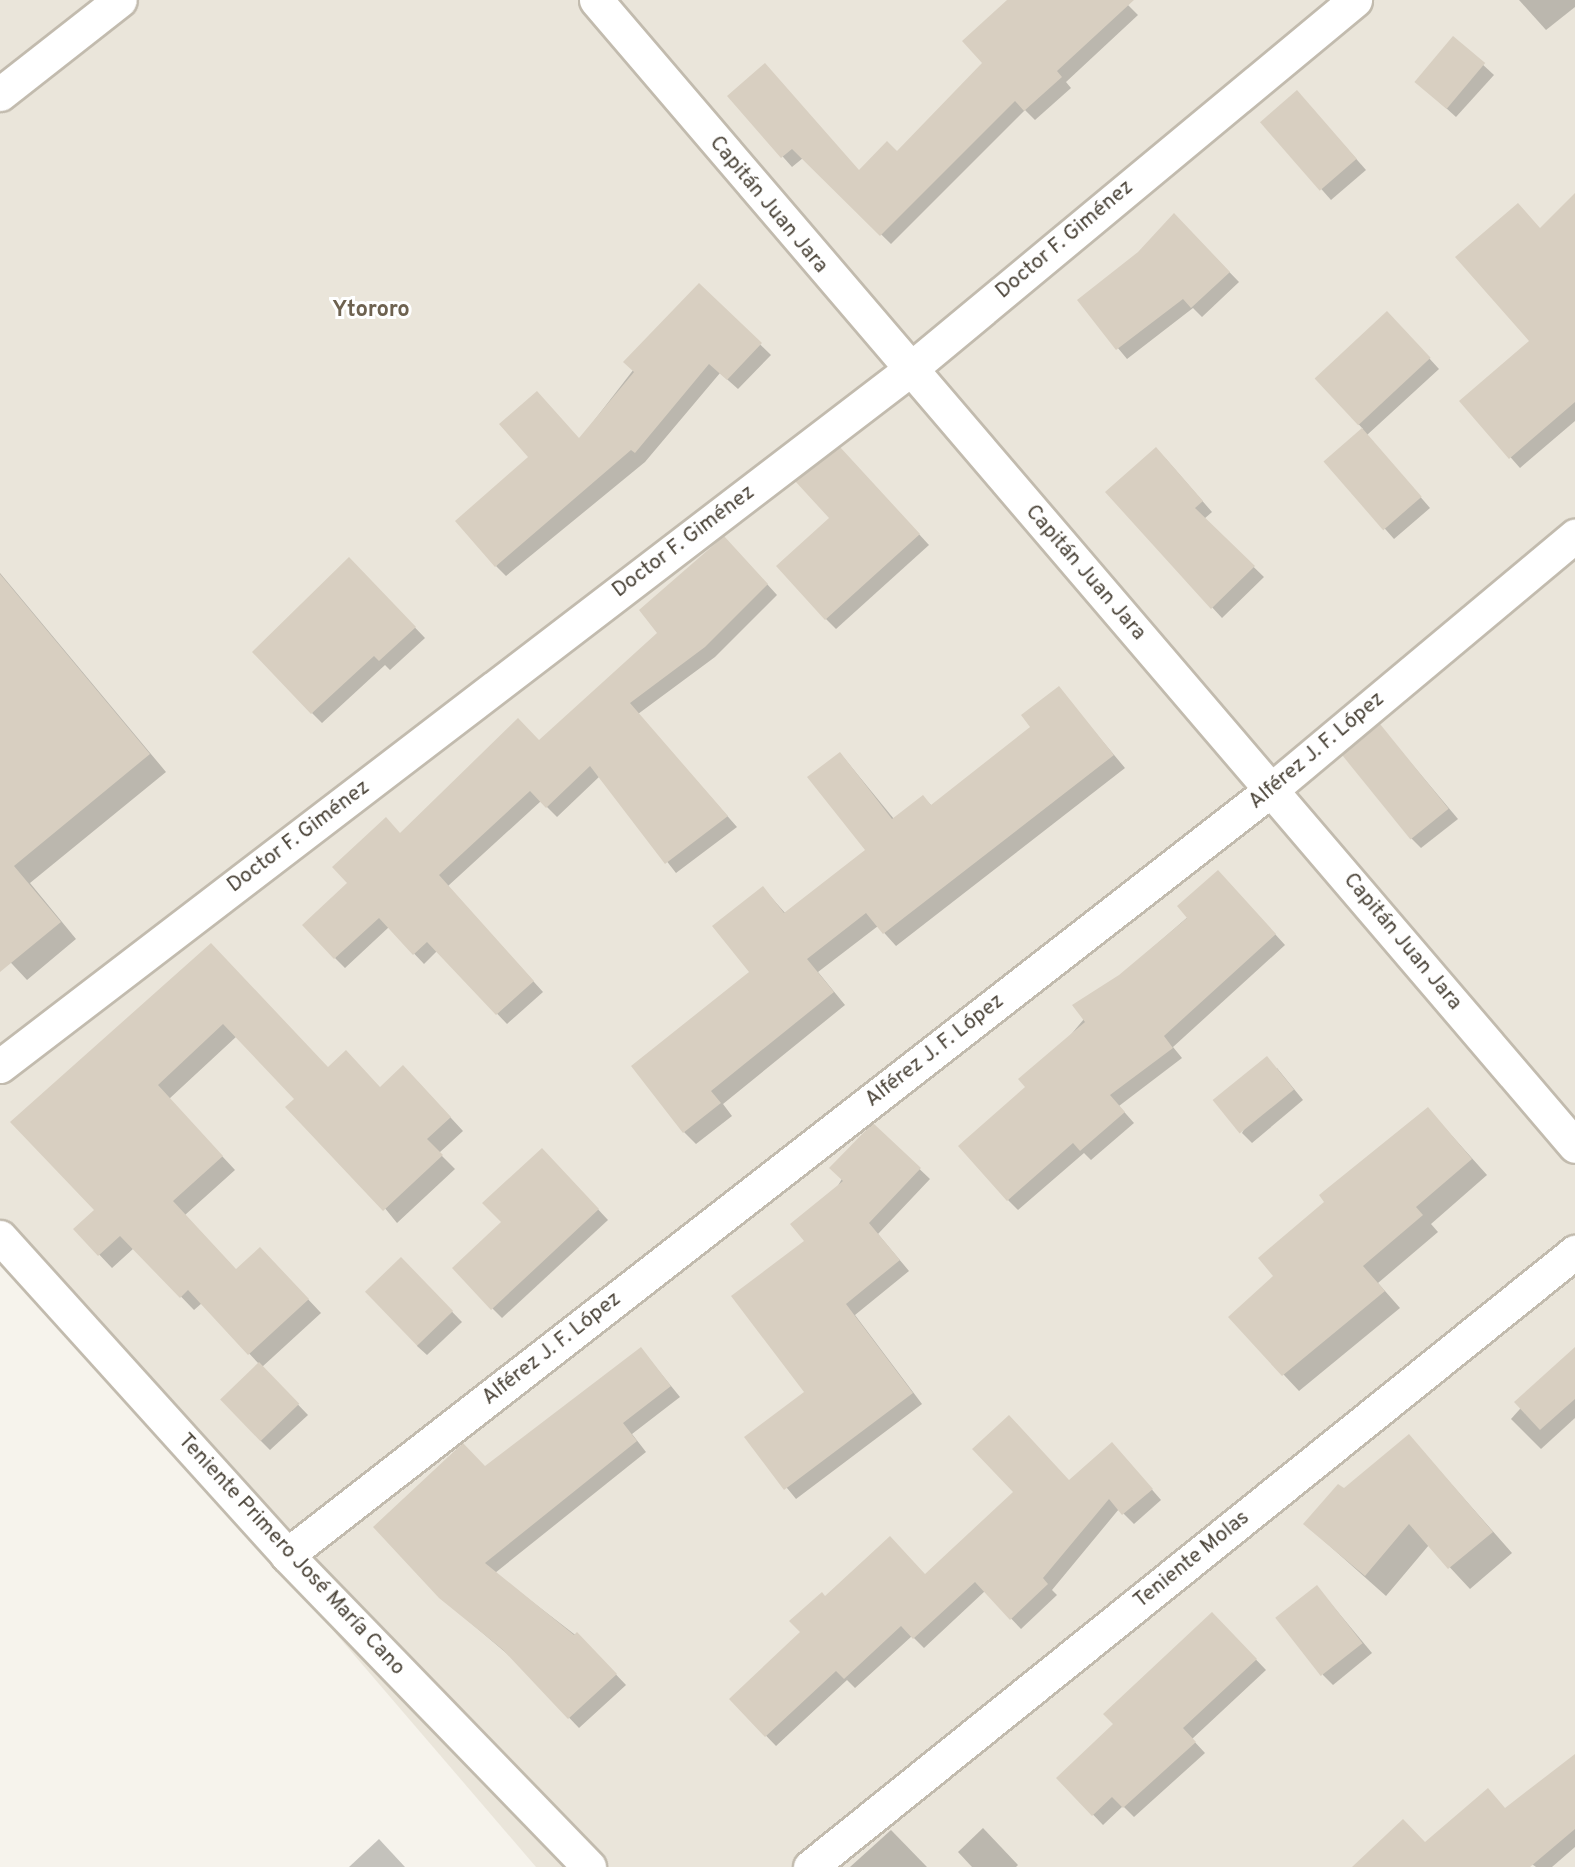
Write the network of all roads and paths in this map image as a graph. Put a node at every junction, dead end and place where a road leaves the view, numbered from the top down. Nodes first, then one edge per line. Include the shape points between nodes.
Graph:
1 (120, 0) edge
2 (596, 0) edge
3 (1355, 0) edge
4 (0, 94) edge
5 (908, 370) junction
6 (1575, 536) edge
7 (1272, 789) junction
8 (0, 1066) edge
9 (1575, 1146) edge
10 (0, 1237) edge
11 (1575, 1252) edge
12 (287, 1555) junction
13 (590, 1867) edge
14 (810, 1867) edge

1 - 4 street
2 - 5 street, Capitán Juan Jara
3 - 5 street, Doctor F. Giménez
5 - 7 street, Capitán Juan Jara
5 - 8 street, Doctor F. Giménez
6 - 7 street, Alférez J. F. López
7 - 9 street, Capitán Juan Jara
7 - 12 street, Alférez J. F. López
10 - 12 street, Teniente Primero José María Cano
11 - 14 street, Teniente Molas
12 - 13 street, Teniente Primero José María Cano

